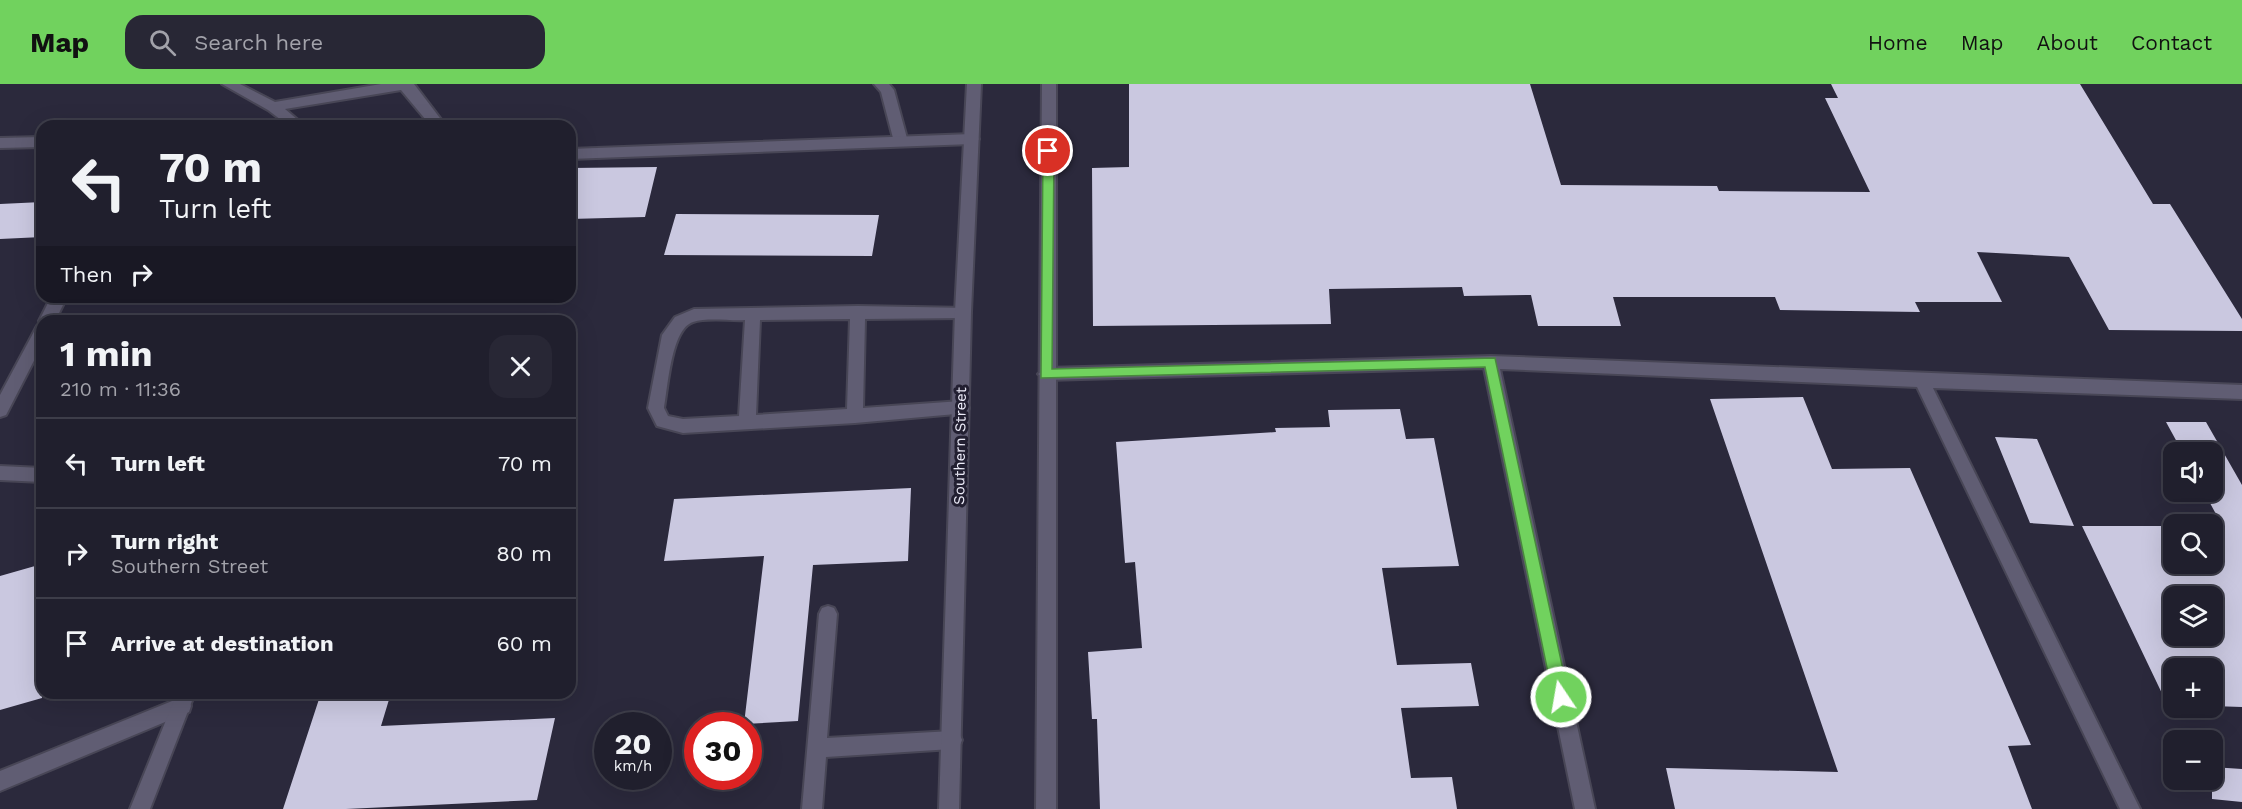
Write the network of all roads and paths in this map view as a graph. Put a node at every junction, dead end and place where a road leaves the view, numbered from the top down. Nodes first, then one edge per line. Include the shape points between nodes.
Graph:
1 (229, 84) edge
2 (405, 84) edge
3 (881, 84) edge
4 (974, 84) edge
5 (1049, 84) edge
6 (273, 107) junction
7 (290, 120) edge
8 (434, 120) edge
9 (972, 139) junction
10 (36, 142) edge
11 (901, 142) junction
12 (0, 143) edge
13 (576, 154) edge
14 (858, 312) junction
15 (963, 312) junction
16 (753, 314) junction
17 (36, 341) edge
18 (1491, 362) junction
19 (1046, 374) junction
20 (1922, 381) junction
21 (2242, 392) edge
22 (961, 408) junction
23 (0, 410) edge
24 (855, 416) junction
25 (747, 423) junction
26 (0, 473) edge
27 (36, 475) edge
28 (828, 614) dead end
29 (184, 699) edge
30 (952, 740) junction
31 (817, 748) junction
32 (0, 781) edge
33 (140, 809) edge
34 (812, 809) edge
35 (949, 809) edge
36 (1047, 809) edge
37 (1585, 809) edge
38 (2130, 809) edge

1 - 6 street
2 - 6 street
2 - 8 street
3 - 11 street via 887,90
4 - 9 street, Southern Street
5 - 19 street
6 - 7 street
9 - 11 street
9 - 15 street, Southern Street
10 - 12 street
11 - 13 street
14 - 15 street
14 - 16 street
14 - 24 street
15 - 22 street, Southern Street
16 - 25 street
16 - 25 street via 694,315 680,321 670,335 656,408 663,421 683,426
17 - 23 street
18 - 19 street
18 - 20 street
18 - 37 street
19 - 36 street
20 - 21 street
20 - 38 street
22 - 24 street
22 - 30 street, Southern Street
24 - 25 street
26 - 27 street
28 - 31 street
29 - 32 street
29 - 33 street
30 - 31 street
30 - 35 street, Southern Street
31 - 34 street

